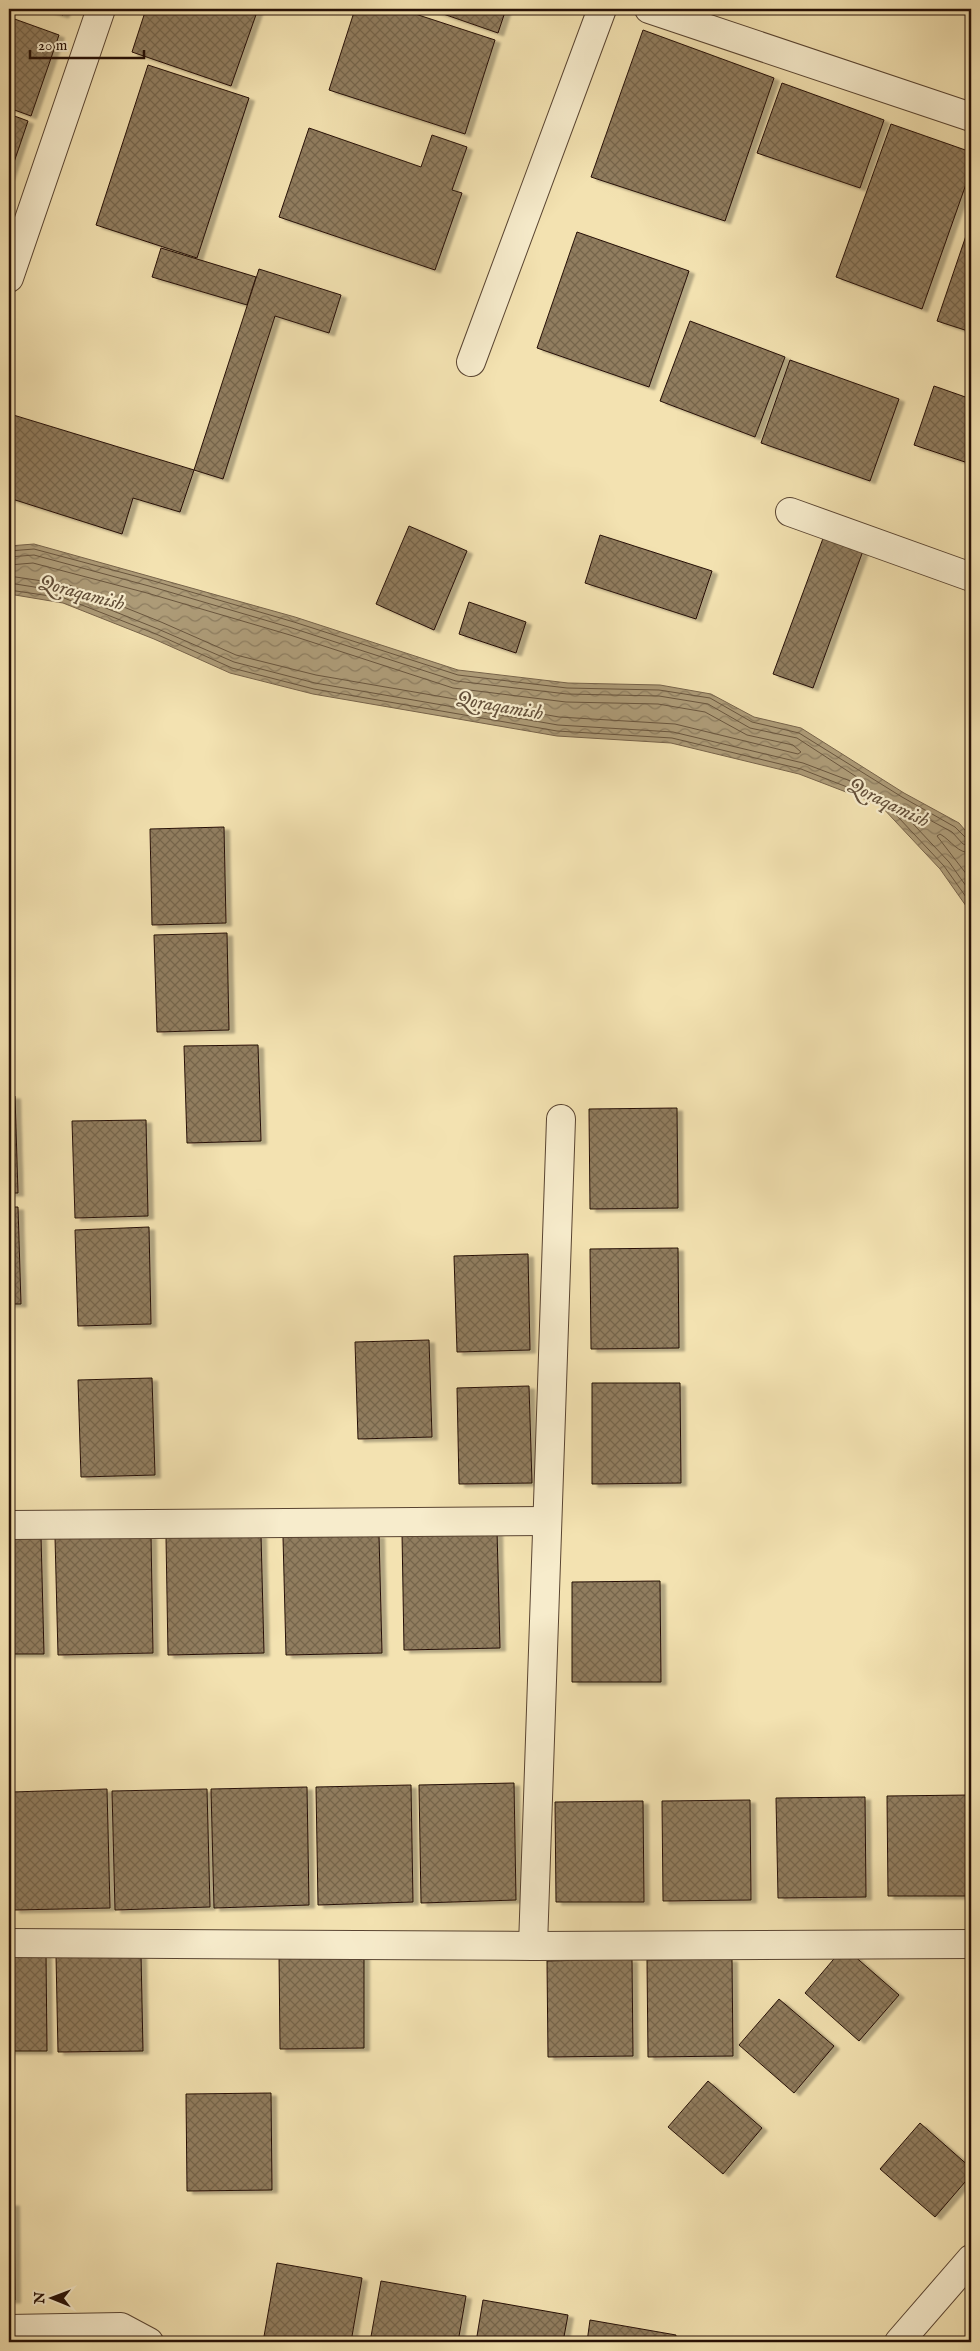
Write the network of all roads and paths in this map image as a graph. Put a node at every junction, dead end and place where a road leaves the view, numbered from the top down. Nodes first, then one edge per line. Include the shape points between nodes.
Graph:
1 (101, 9) edge
2 (602, 9) edge
3 (649, 9) edge
4 (971, 117) edge
5 (9, 278) edge
6 (471, 362) dead end
7 (790, 512) dead end
8 (971, 577) edge
9 (561, 1119) dead end
10 (546, 1521) junction
11 (9, 1525) edge
12 (9, 1944) edge
13 (971, 1944) edge
14 (533, 1946) junction
15 (971, 2258) edge
16 (9, 2329) edge
17 (149, 2342) edge
18 (899, 2342) edge

1 - 5 street
2 - 6 street
3 - 4 street
7 - 8 street
9 - 10 street
10 - 11 street
10 - 14 street
12 - 14 street
13 - 14 street
15 - 18 street
16 - 17 street via 121,2327

